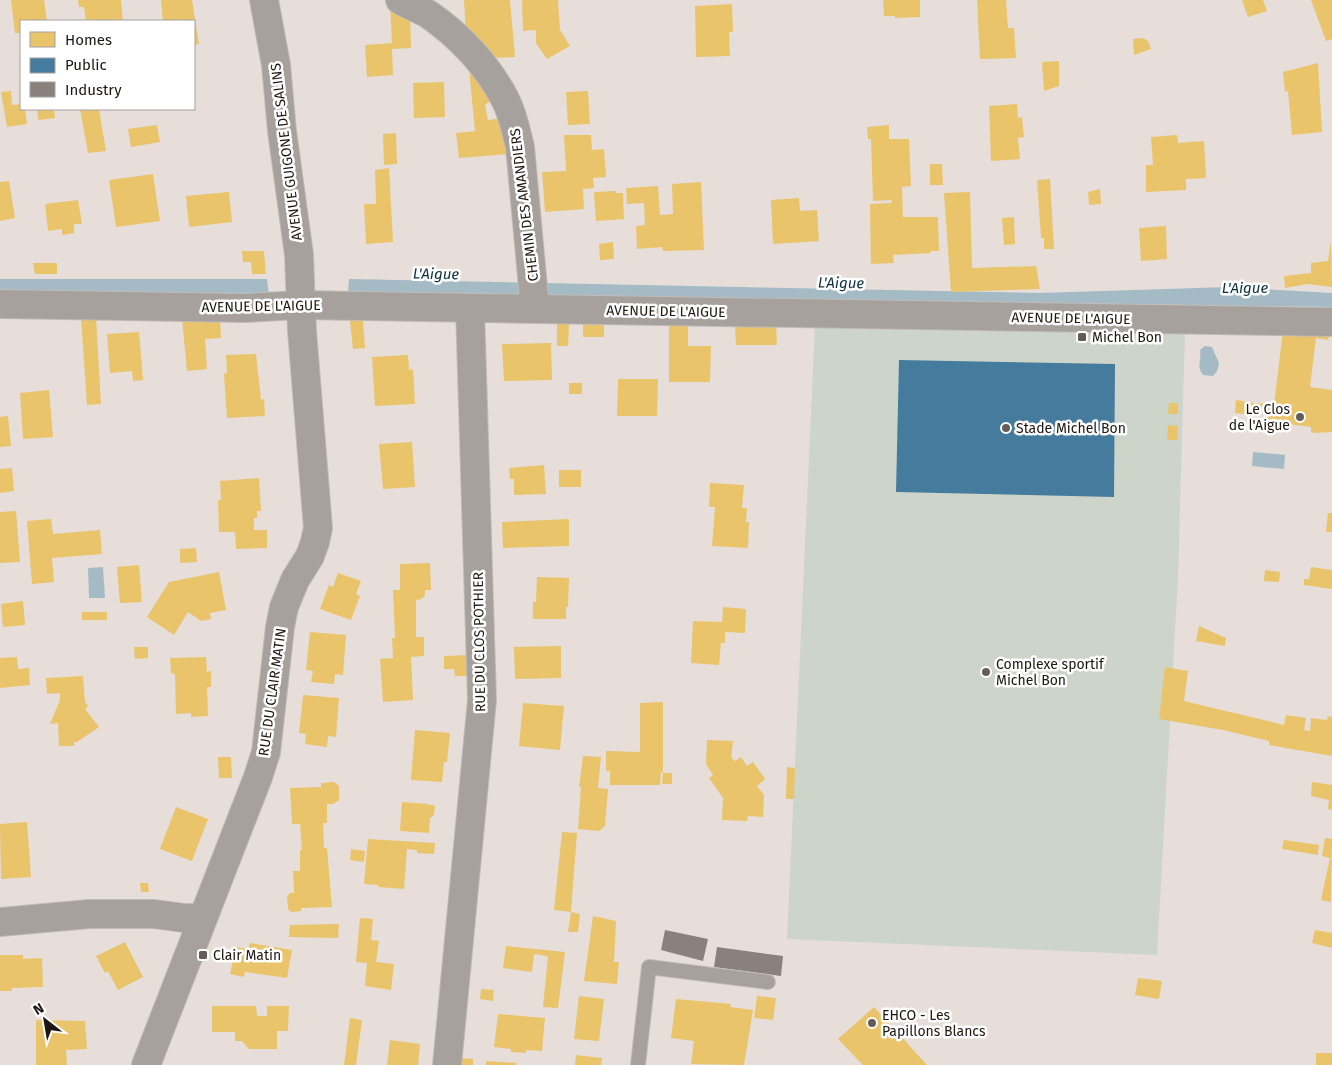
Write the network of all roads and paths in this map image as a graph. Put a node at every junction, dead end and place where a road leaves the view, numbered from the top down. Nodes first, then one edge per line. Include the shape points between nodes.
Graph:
1 (264, 0) edge
2 (400, 0) edge
3 (300, 290) junction
4 (534, 295) junction
5 (0, 304) edge
6 (470, 308) junction
7 (1332, 322) edge
8 (202, 918) junction
9 (0, 922) edge
10 (768, 982) dead end
11 (146, 1065) edge
12 (447, 1065) edge
13 (638, 1065) edge

1 - 3 street, AVENUE GUIGONE DE SALINS via 276,65
2 - 4 street, CHEMIN DES AMANDIERS via 428,14 456,37 487,70 506,100 520,147
3 - 5 street, AVENUE DE L'AIGUE via 245,308
3 - 6 street, AVENUE DE L'AIGUE
3 - 8 street, RUE DU CLAIR MATIN via 318,528 310,556 284,607 266,752
4 - 6 street, AVENUE DE L'AIGUE
4 - 7 street, AVENUE DE L'AIGUE
6 - 12 street, RUE DU CLOS POTHIER via 482,700
8 - 9 street via 89,914
8 - 11 street, RUE DU CLAIR MATIN
10 - 13 lane via 650,966

